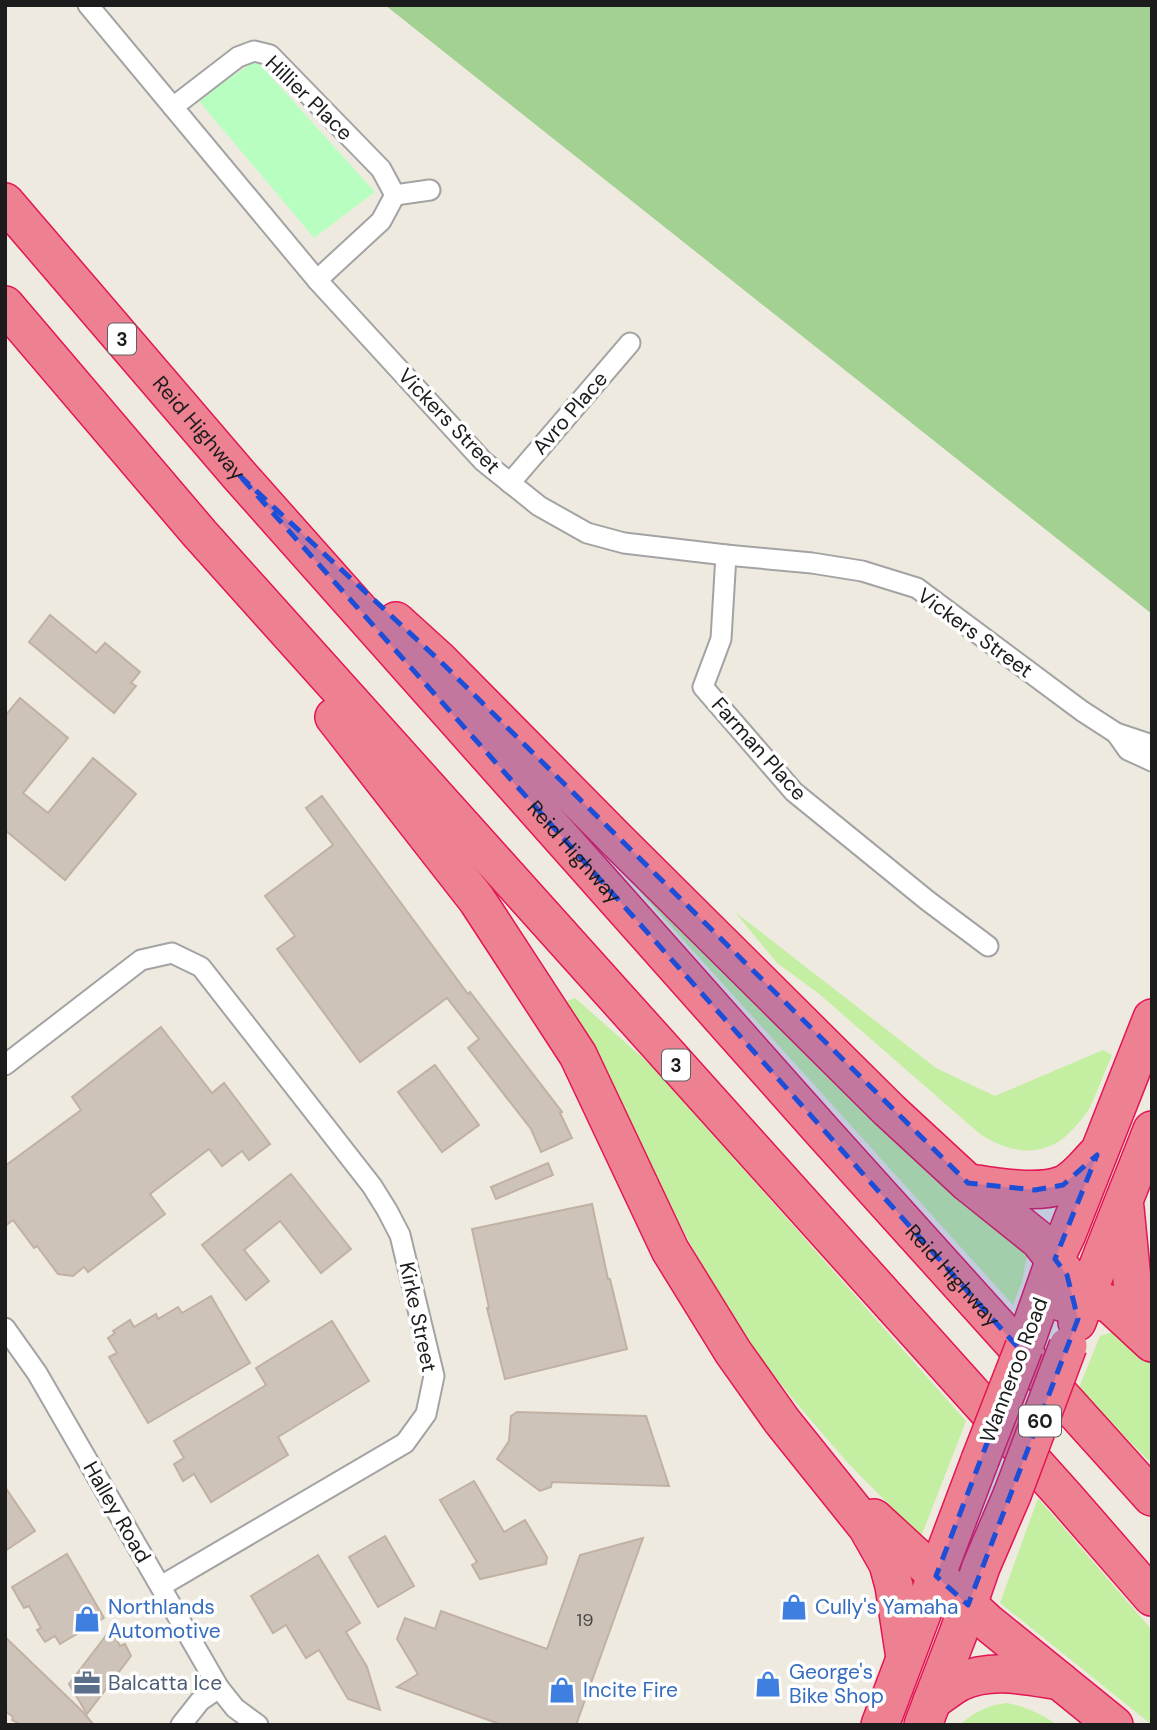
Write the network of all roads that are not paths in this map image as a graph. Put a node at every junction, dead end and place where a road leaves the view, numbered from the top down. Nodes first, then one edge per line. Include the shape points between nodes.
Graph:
1 (88, 5) edge
2 (173, 107) junction
3 (430, 190) dead end
4 (395, 195) junction
5 (5, 202) edge
6 (317, 280) junction
7 (5, 305) edge
8 (630, 343) dead end
9 (239, 475) junction
10 (510, 483) junction
11 (200, 534) junction
12 (726, 555) junction
13 (1116, 733) junction
14 (1152, 745) edge
15 (1152, 761) edge
16 (988, 946) dead end
17 (1152, 1018) edge
18 (5, 1065) edge
19 (1152, 1130) edge
20 (1097, 1155) junction
21 (968, 1182) junction
22 (1124, 1200) junction
23 (1055, 1259) junction
24 (1076, 1315) junction
25 (5, 1328) edge
26 (1033, 1328) junction
27 (1152, 1329) edge
28 (1152, 1343) edge
29 (782, 1420) junction
30 (1152, 1497) edge
31 (936, 1576) junction
32 (161, 1586) junction
33 (1152, 1597) edge
34 (968, 1605) junction
35 (905, 1658) junction
36 (1061, 1681) junction
37 (219, 1688) junction
38 (927, 1713) edge
39 (181, 1725) edge
40 (258, 1725) edge
41 (880, 1725) edge
42 (1114, 1725) edge

1 - 2 street, Vickers Street
2 - 4 street, Hillier Place via 238,57 254,51 270,55 381,169
2 - 6 street, Vickers Street
3 - 4 street
4 - 6 street via 381,221
5 - 9 highway, Reid Highway / 3
6 - 10 street, Vickers Street via 483,461
7 - 11 highway, 3
8 - 10 street, Avro Place
9 - 21 highway via 439,660 822,1044
9 - 30 highway, Reid Highway / 3
10 - 12 street, Vickers Street via 587,533 624,543
11 - 29 highway via 308,684 477,900 578,1055 670,1250 733,1352
11 - 33 highway, 3
12 - 13 street, Vickers Street via 862,571 917,588
12 - 16 street, Farman Place via 721,639 703,687 794,792
13 - 14 street, Vickers Street
13 - 15 street, Vickers Street via 1128,750
17 - 20 highway, Wanneroo Road / 60
18 - 32 street, Kirke Street via 142,960 173,953 201,967 372,1186 400,1236 434,1376 426,1414 405,1443
19 - 22 highway, Wanneroo Road / 60
20 - 21 highway via 1063,1185 1035,1190
20 - 23 highway, Wanneroo Road / 60
21 - 23 highway via 1039,1240
22 - 24 highway, Wanneroo Road / 60
22 - 27 highway via 1133,1290
23 - 24 highway via 1067,1275
23 - 26 highway, Wanneroo Road / 60
24 - 26 highway via 1062,1302
24 - 28 highway via 1110,1304
24 - 34 highway, Wanneroo Road / 60, bridge
25 - 32 street, Halley Road via 37,1373
26 - 31 highway, Wanneroo Road / 60, bridge
29 - 31 highway via 885,1530
29 - 35 highway via 867,1527 888,1564
31 - 34 highway
31 - 35 highway, Wanneroo Road / 60
32 - 37 street, Halley Road
34 - 36 highway
34 - 38 highway, Wanneroo Road / 60
35 - 41 highway, Wanneroo Road / 60
36 - 38 highway via 984,1674 959,1682
36 - 42 highway
37 - 39 street
37 - 40 street, Halley Road

